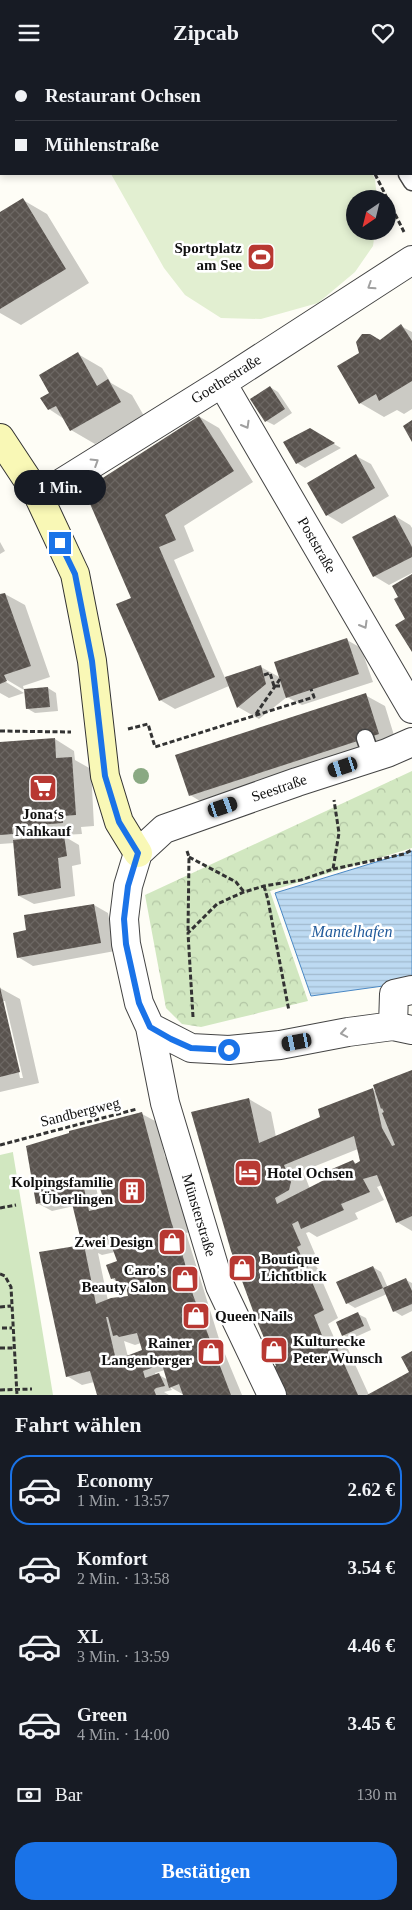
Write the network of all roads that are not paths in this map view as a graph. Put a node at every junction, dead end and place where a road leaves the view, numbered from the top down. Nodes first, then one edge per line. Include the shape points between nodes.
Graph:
1 (412, 260) edge
2 (222, 383) junction
3 (0, 437) edge
4 (39, 497) junction
5 (412, 709) edge
6 (412, 742) edge
7 (138, 853) junction
8 (412, 991) edge
9 (150, 1027) junction
10 (402, 1028) edge
11 (272, 1395) edge

1 -> 2 street, Goethestraße
4 -> 2 street, Goethestraße
2 -> 5 street, Poststraße via 346,603
3 - 4 street
4 - 7 street via 75,574 92,661 105,776 119,822
6 - 7 street, Seestraße via 368,748 186,820 164,829
7 - 9 street, Münsterstraße via 128,886 124,919 139,1003
8 - 10 street via 394,994
10 -> 9 street via 348,1032 280,1045 229,1050 191,1048
9 - 11 street, Münsterstraße via 165,1103 220,1286

